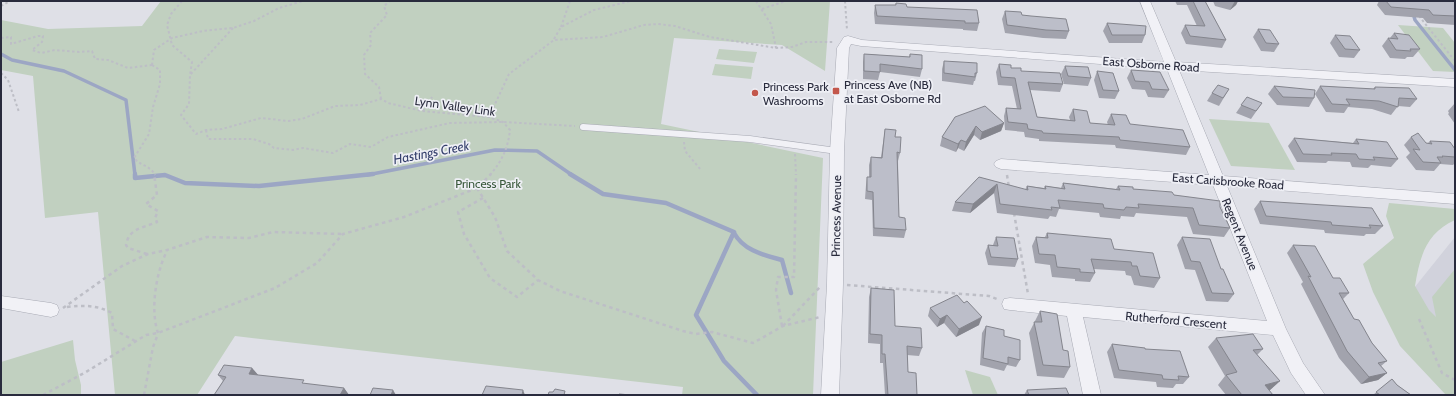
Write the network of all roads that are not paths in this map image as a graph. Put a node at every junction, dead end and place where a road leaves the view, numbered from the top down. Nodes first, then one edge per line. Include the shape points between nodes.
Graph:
1 (1146, 1) edge
2 (847, 40) joint
3 (1171, 66) junction
4 (1455, 84) edge
5 (584, 127) road end
6 (837, 151) junction
7 (1003, 164) road end
8 (1218, 180) junction
9 (1455, 199) edge
10 (1, 302) edge
11 (1010, 304) road end
12 (58, 309) road end
13 (1074, 311) junction
14 (1278, 329) junction
15 (830, 395) edge
16 (1092, 395) edge
17 (1316, 395) edge

1 - 3 street, Regent Avenue
2 - 3 street, East Osborne Road via 861,44
2 - 6 street, Princess Avenue via 843,48
3 - 4 street, East Osborne Road
3 - 8 street, Regent Avenue
5 - 6 lane via 776,142
6 - 15 street, Princess Avenue
7 - 8 street, East Carisbrooke Road
8 - 9 street, East Carisbrooke Road
8 - 14 street, Regent Avenue
10 - 12 street
11 - 13 street, Rutherford Crescent
13 - 14 street, Rutherford Crescent
13 - 16 street
14 - 17 street, Regent Avenue via 1297,368

